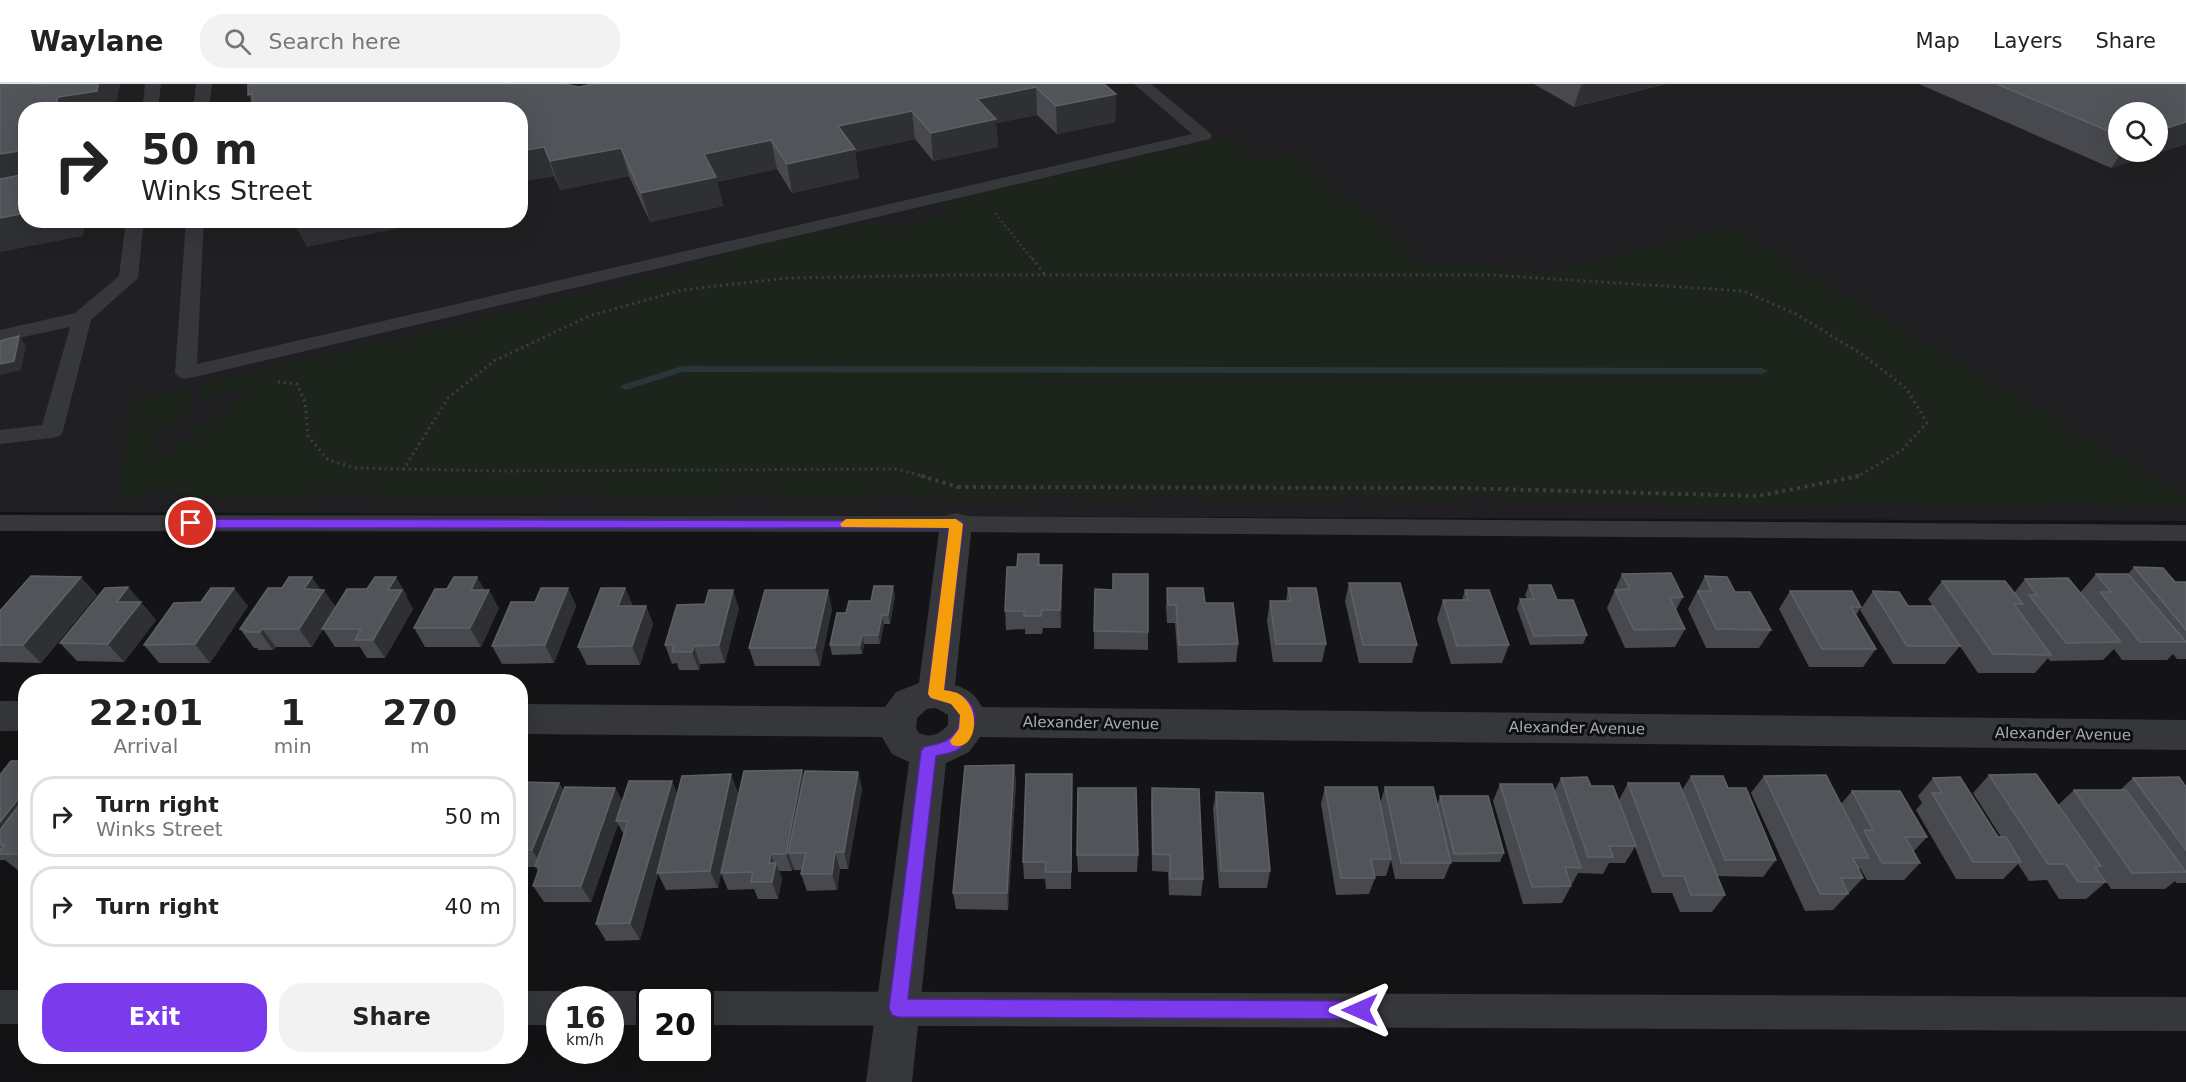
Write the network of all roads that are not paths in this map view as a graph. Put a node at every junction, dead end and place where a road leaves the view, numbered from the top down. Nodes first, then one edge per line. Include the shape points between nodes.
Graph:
1 (153, 84) edge
2 (204, 84) edge
3 (1142, 84) edge
4 (151, 102) edge
5 (202, 102) edge
6 (134, 228) edge
7 (195, 228) edge
8 (82, 318) junction
9 (0, 336) edge
10 (0, 437) edge
11 (0, 523) edge
12 (956, 524) junction
13 (2186, 533) edge
14 (936, 694) junction
15 (0, 716) edge
16 (18, 716) edge
17 (528, 719) edge
18 (897, 722) junction
19 (968, 722) junction
20 (2186, 735) edge
21 (929, 751) junction
22 (0, 1007) edge
23 (18, 1007) edge
24 (528, 1008) edge
25 (546, 1008) edge
26 (714, 1008) edge
27 (898, 1008) junction
28 (2186, 1014) edge
29 (889, 1082) edge

1 - 4 lane
2 - 5 lane
3 - 7 lane via 1204,136 186,373
6 - 8 lane via 128,278
8 - 9 lane
8 - 10 lane via 52,431
11 - 12 lane
12 - 13 lane
12 - 14 street
14 - 18 street via 906,705
14 - 19 street via 963,705
15 - 16 street
17 - 18 street
18 - 21 street via 897,731 908,746
19 - 20 street, Alexander Avenue
19 - 21 street via 966,731 951,746
21 - 27 street
22 - 23 lane
24 - 25 lane
26 - 27 lane
27 - 28 lane
27 - 29 street

